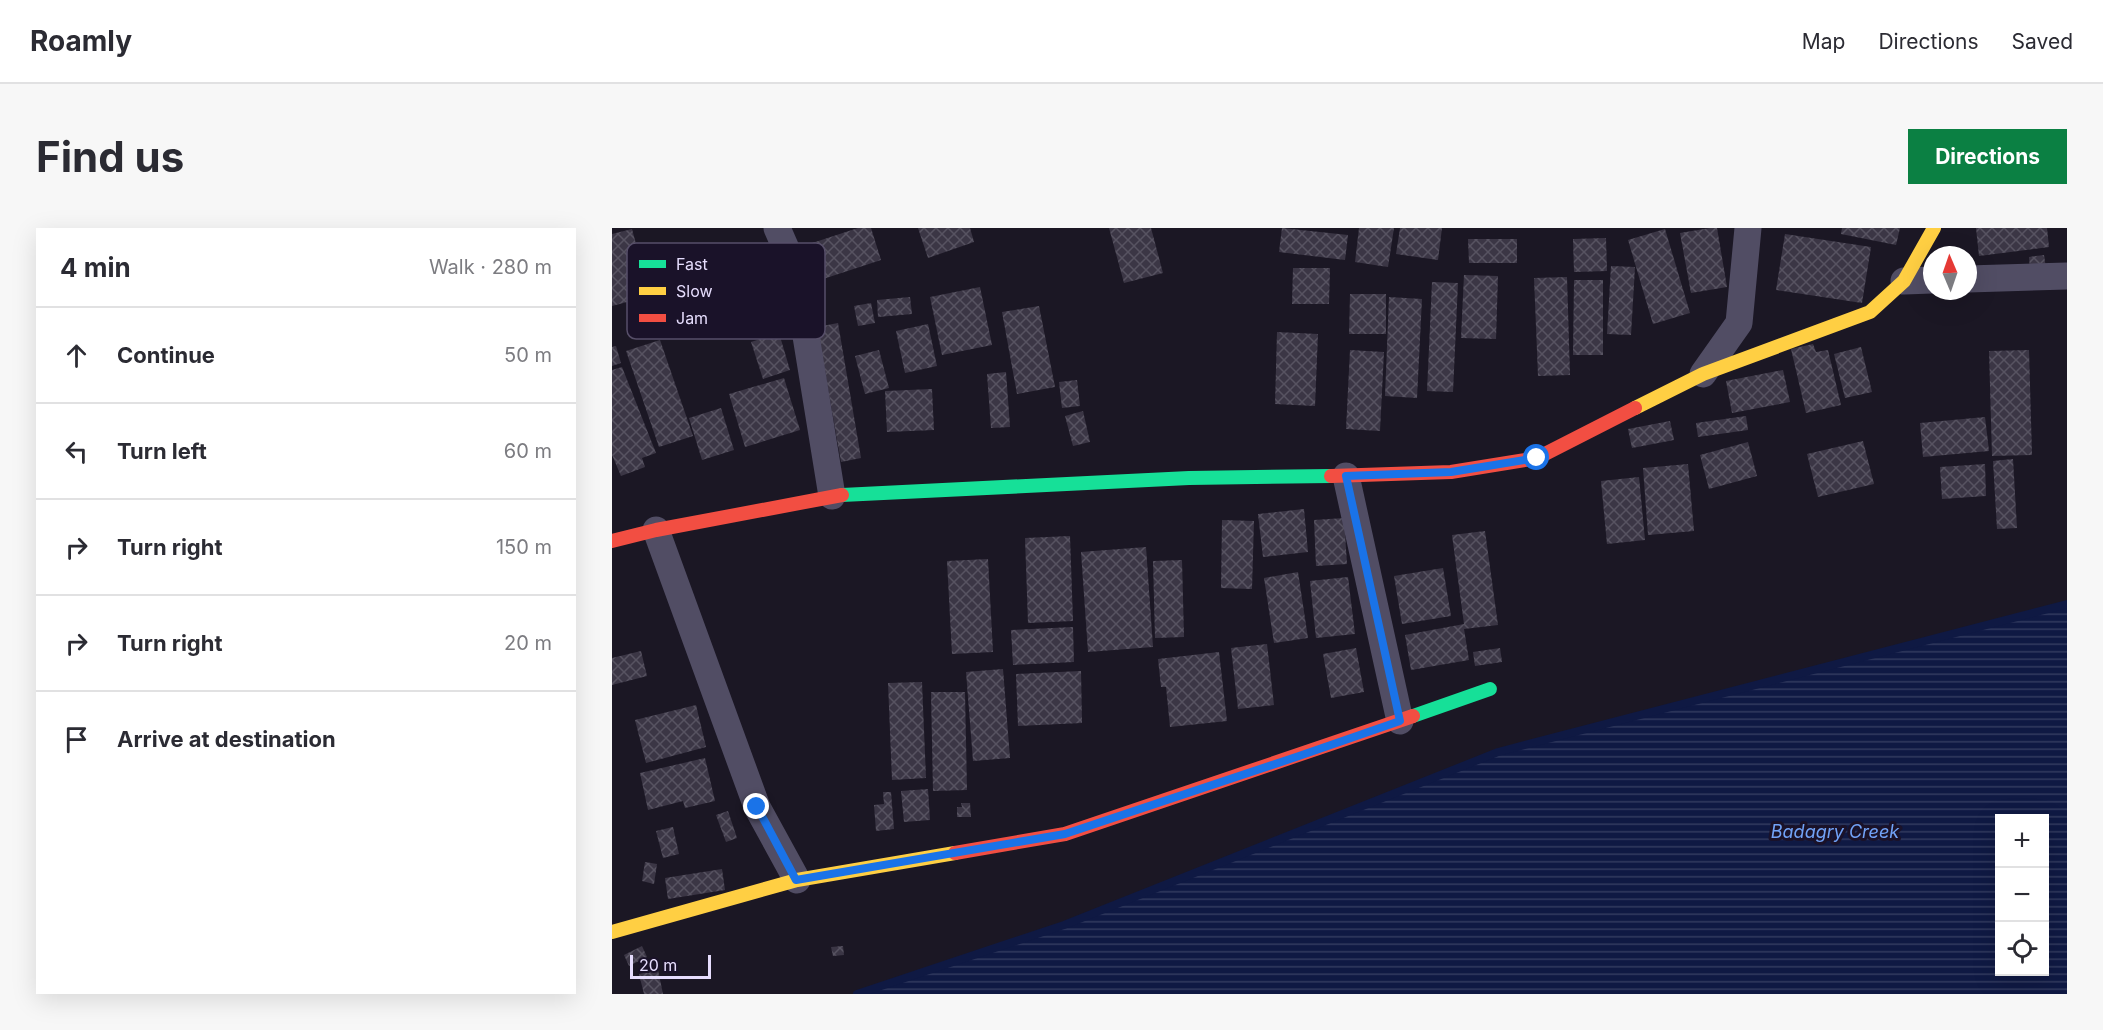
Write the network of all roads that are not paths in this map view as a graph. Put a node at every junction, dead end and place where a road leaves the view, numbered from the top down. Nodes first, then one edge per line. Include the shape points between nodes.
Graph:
1 (777, 228) edge
2 (1748, 228) edge
3 (1934, 228) edge
4 (784, 243) edge
5 (2067, 276) edge
6 (1977, 279) edge
7 (1923, 280) edge
8 (1904, 281) junction
9 (806, 339) edge
10 (1703, 374) junction
11 (1346, 476) junction
12 (832, 496) junction
13 (656, 530) junction
14 (612, 541) edge
15 (1490, 689) dead end
16 (1400, 721) junction
17 (796, 880) junction
18 (612, 932) edge

1 - 4 street
2 - 10 street via 1739,323
3 - 8 street
5 - 6 street
7 - 8 street
8 - 10 street via 1870,312
9 - 12 street
10 - 11 street via 1537,458 1451,472
11 - 12 street via 1189,478
11 - 16 street
12 - 13 street
13 - 14 street
13 - 17 street via 757,807
15 - 16 street
16 - 17 street via 1065,834
17 - 18 street

